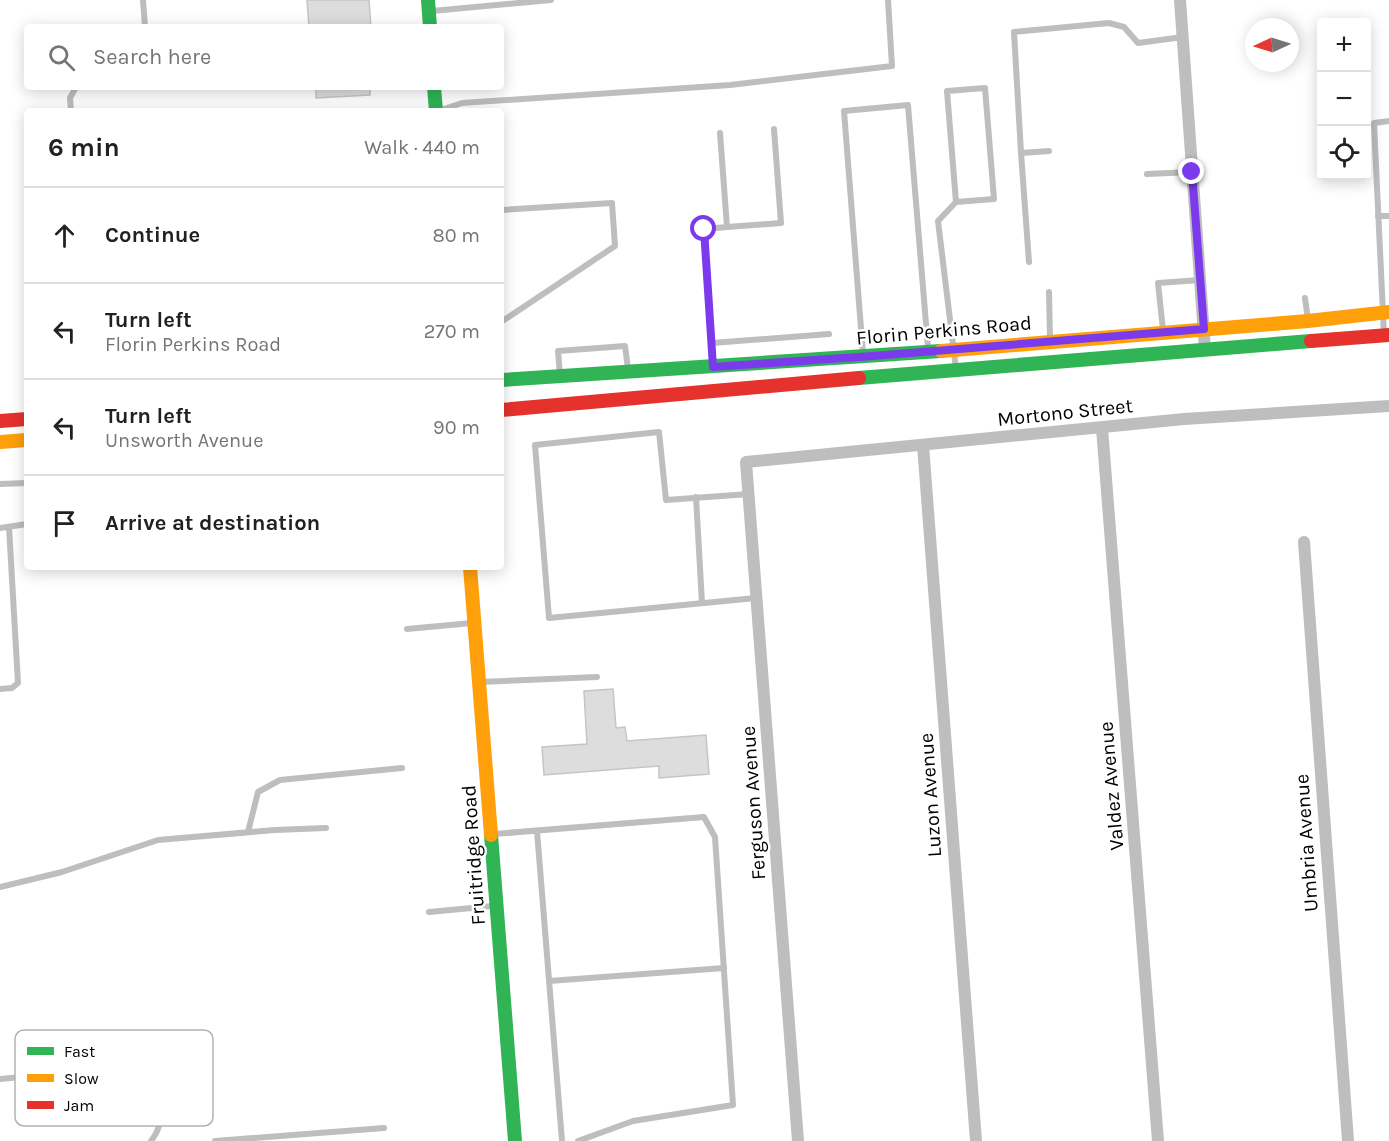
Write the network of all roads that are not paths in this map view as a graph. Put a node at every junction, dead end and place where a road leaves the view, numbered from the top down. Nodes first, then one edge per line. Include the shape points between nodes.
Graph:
1 (143, 0) edge
2 (551, 0) edge
3 (888, 0) edge
4 (1180, 0) edge
5 (428, 6) edge
6 (145, 24) edge
7 (430, 24) edge
8 (1182, 37) junction
9 (74, 90) edge
10 (434, 90) edge
11 (71, 108) edge
12 (437, 108) edge
13 (446, 108) edge
14 (1389, 121) edge
15 (774, 129) dead end
16 (720, 133) dead end
17 (1049, 151) dead end
18 (1021, 153) junction
19 (1192, 172) junction
20 (1147, 174) dead end
21 (956, 202) junction
22 (504, 210) edge
23 (1378, 216) junction
24 (1389, 216) edge
25 (726, 226) junction
26 (1029, 261) dead end
27 (1201, 280) junction
28 (1049, 292) dead end
29 (1305, 298) dead end
30 (1386, 312) edge
31 (504, 320) edge
32 (1308, 321) junction
33 (1204, 329) junction
34 (1164, 333) junction
35 (829, 334) dead end
36 (1386, 335) edge
37 (1050, 341) junction
38 (712, 343) junction
39 (954, 349) junction
40 (1205, 349) junction
41 (928, 352) junction
42 (863, 357) junction
43 (713, 367) junction
44 (956, 370) junction
45 (628, 372) junction
46 (560, 376) junction
47 (504, 380) edge
48 (1389, 406) edge
49 (504, 410) edge
50 (24, 419) edge
51 (0, 420) edge
52 (1102, 428) junction
53 (24, 440) edge
54 (0, 442) edge
55 (923, 445) junction
56 (746, 462) joint
57 (24, 483) edge
58 (0, 484) edge
59 (749, 494) junction
60 (696, 497) junction
61 (24, 524) edge
62 (9, 527) junction
63 (0, 528) edge
64 (1304, 542) dead end
65 (470, 570) edge
66 (757, 598) junction
67 (702, 603) junction
68 (475, 623) junction
69 (407, 628) dead end
70 (597, 677) dead end
71 (479, 682) junction
72 (0, 689) edge
73 (402, 768) dead end
74 (326, 828) dead end
75 (537, 831) junction
76 (248, 832) junction
77 (491, 835) junction
78 (0, 887) edge
79 (497, 906) junction
80 (429, 912) dead end
81 (724, 968) junction
82 (549, 981) junction
83 (15, 1079) edge
84 (0, 1080) edge
85 (158, 1126) edge
86 (384, 1128) dead end
87 (151, 1141) edge
88 (215, 1141) edge
89 (515, 1141) edge
90 (562, 1141) edge
91 (578, 1141) edge
92 (798, 1141) edge
93 (976, 1141) edge
94 (1158, 1141) edge
95 (1348, 1141) edge

1 - 6 lane
2 - 5 lane
3 - 13 lane via 892,66 730,85 462,103
4 - 8 street
5 - 7 main road
8 - 18 lane via 1138,43 1124,27 1109,23 1014,32
8 - 19 street
9 - 11 lane
10 - 12 main road
14 - 23 lane via 1374,123
15 - 25 lane via 781,223
16 - 25 lane
17 - 18 lane
18 - 26 lane
19 - 20 lane
19 - 27 street
21 - 21 lane via 994,200 985,88 947,91
21 - 39 lane via 938,221
22 - 31 lane via 612,203 615,246
23 - 24 lane
23 - 30 lane
25 - 38 lane via 704,229
27 - 33 street
27 - 34 lane via 1158,283
28 - 37 lane
29 - 32 lane
30 - 32 main road, Florin Perkins Road
30 - 36 lane
32 - 33 main road, Florin Perkins Road
33 - 34 main road, Florin Perkins Road
33 - 40 street
34 - 37 main road, Florin Perkins Road
35 - 38 lane
36 - 40 main road, Florin Perkins Road
37 - 39 main road, Florin Perkins Road
38 - 43 lane
39 - 41 main road, Florin Perkins Road
39 - 44 lane
40 - 44 main road, Florin Perkins Road
41 - 42 main road, Florin Perkins Road
41 - 42 lane via 908,105 844,111
42 - 43 main road, Florin Perkins Road
43 - 45 main road, Florin Perkins Road
44 - 49 main road, Florin Perkins Road
45 - 46 main road, Florin Perkins Road
45 - 46 lane via 626,345 558,351
46 - 47 main road, Florin Perkins Road
48 - 52 street, Mortono Street
50 - 51 main road
52 - 55 street, Mortono Street
52 - 94 street, Valdez Avenue
53 - 54 main road
55 - 56 street, Mortono Street
55 - 93 street, Luzon Avenue
56 - 59 street, Ferguson Avenue
57 - 58 lane
59 - 60 lane
59 - 66 street, Ferguson Avenue
60 - 67 lane
60 - 67 lane via 666,500 659,432 535,445 549,618
61 - 62 lane
62 - 63 lane
62 - 72 lane via 18,684
64 - 95 street, Umbria Avenue
65 - 68 main road, Fruitridge Road
66 - 67 lane
66 - 92 street, Ferguson Avenue
68 - 69 lane
68 - 71 main road, Fruitridge Road
70 - 71 lane
71 - 77 main road, Fruitridge Road
73 - 76 lane via 280,780 258,792
74 - 76 lane
75 - 77 lane
75 - 81 lane via 704,817 715,837
75 - 82 lane
76 - 78 lane via 158,840 62,872
77 - 79 main road, Fruitridge Road
79 - 80 lane
79 - 89 main road, Fruitridge Road
81 - 82 lane
81 - 91 lane via 733,1105 633,1121
82 - 90 lane
83 - 84 lane
85 - 87 lane
86 - 88 lane

